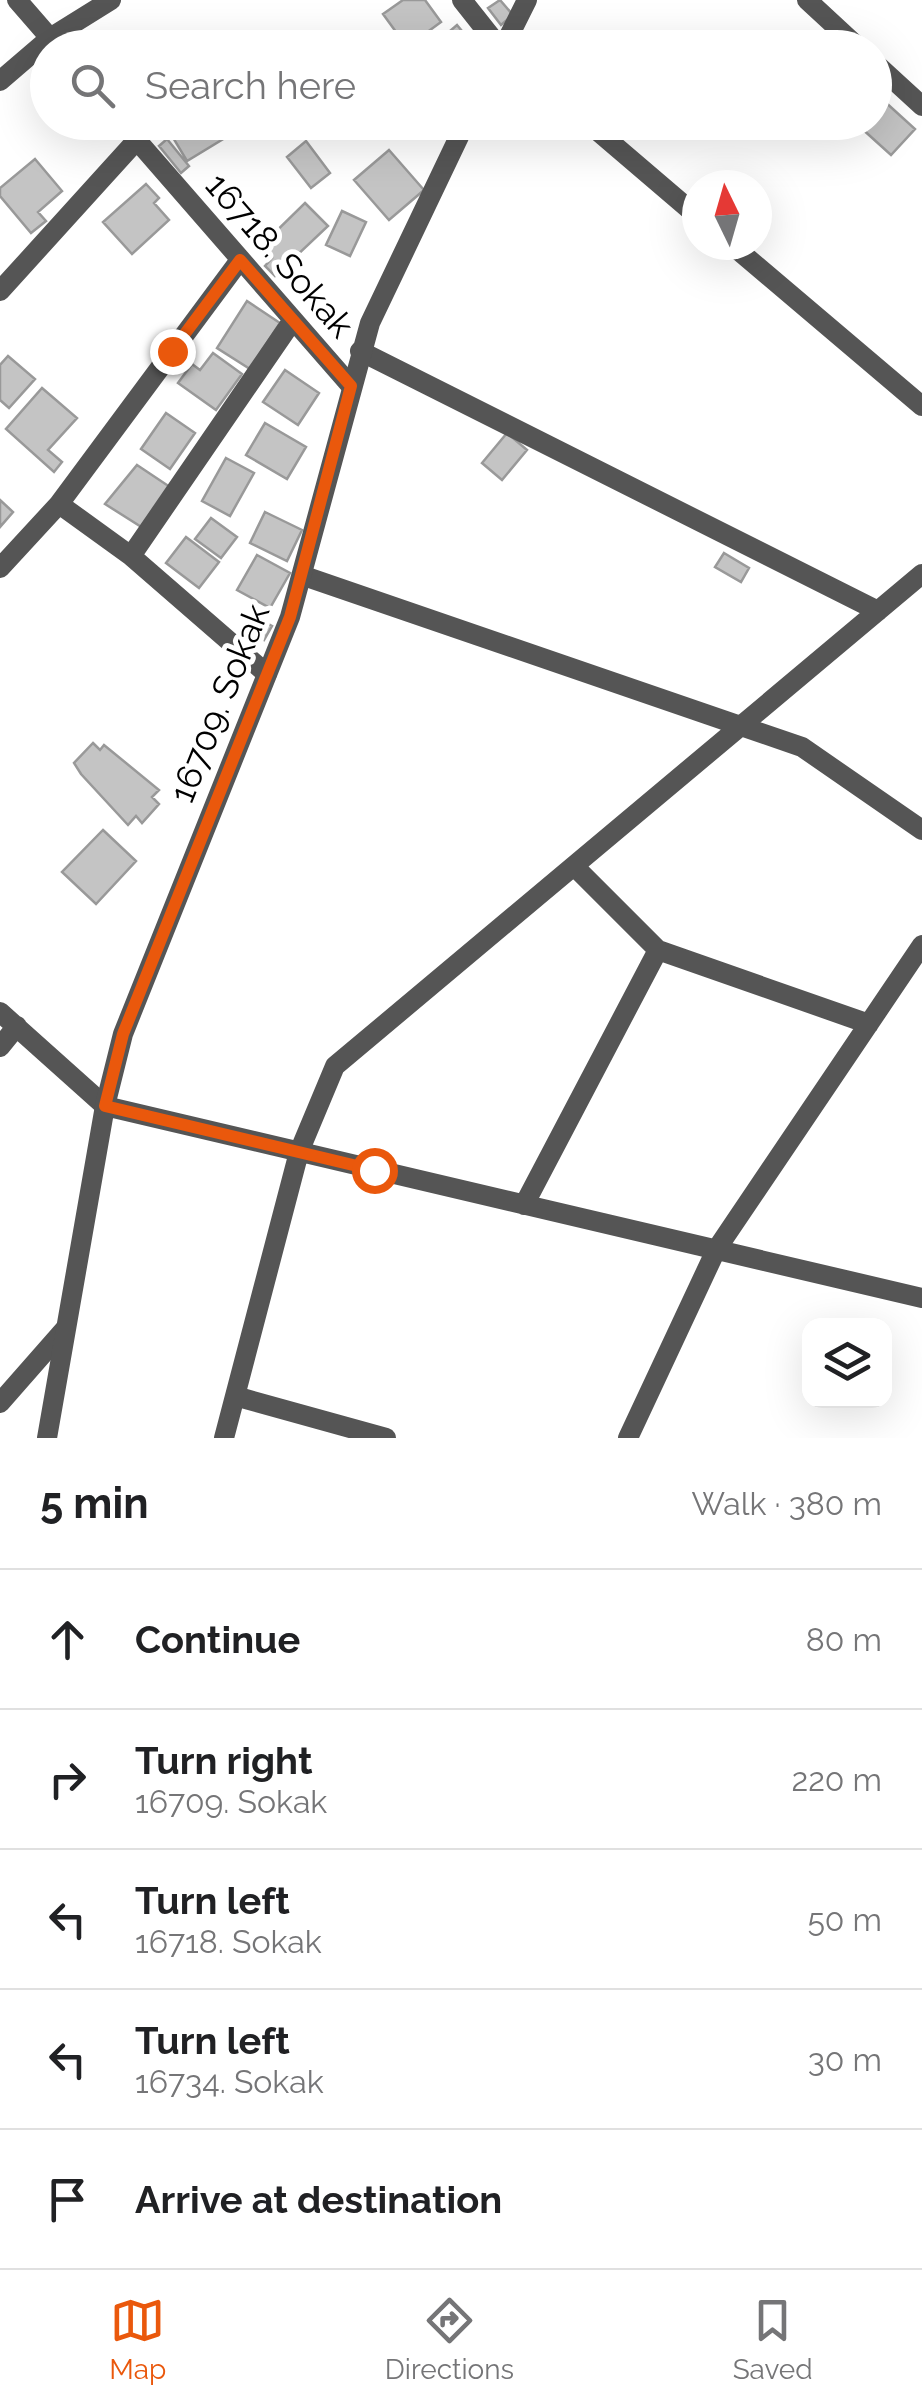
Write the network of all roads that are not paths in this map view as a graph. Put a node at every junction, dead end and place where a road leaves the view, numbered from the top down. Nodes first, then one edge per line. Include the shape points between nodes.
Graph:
1 (17, 0) edge
2 (111, 0) edge
3 (462, 0) edge
4 (526, 0) edge
5 (809, 1) edge
6 (43, 30) edge
7 (71, 30) edge
8 (486, 30) edge
9 (510, 30) edge
10 (839, 30) edge
11 (30, 60) edge
12 (892, 78) edge
13 (0, 81) edge
14 (922, 106) edge
15 (457, 140) edge
16 (608, 140) edge
17 (136, 141) joint
18 (682, 203) edge
19 (240, 260) junction
20 (750, 260) edge
21 (0, 291) edge
22 (293, 320) junction
23 (360, 351) junction
24 (351, 386) junction
25 (922, 406) edge
26 (59, 504) junction
27 (130, 556) junction
28 (0, 568) edge
29 (922, 574) edge
30 (304, 576) junction
31 (878, 611) junction
32 (268, 674) junction
33 (740, 726) junction
34 (922, 830) edge
35 (574, 866) junction
36 (922, 946) edge
37 (658, 950) junction
38 (0, 1012) edge
39 (869, 1024) junction
40 (17, 1026) junction
41 (0, 1046) edge
42 (105, 1106) junction
43 (299, 1152) junction
44 (524, 1205) junction
45 (716, 1250) junction
46 (922, 1298) edge
47 (64, 1330) junction
48 (235, 1396) junction
49 (0, 1403) edge
50 (48, 1438) edge
51 (224, 1438) edge
52 (386, 1438) edge
53 (628, 1438) edge

1 - 6 street
2 - 7 street
3 - 8 street
4 - 9 street
5 - 10 street
11 - 13 street
12 - 14 street
15 - 23 street, 16709. Sokak
16 - 18 street
17 - 19 street, 16718. Sokak
17 - 21 street
19 - 22 street, 16718. Sokak
19 - 26 street
20 - 25 street
22 - 24 street, 16718. Sokak
22 - 27 street
23 - 24 street, 16709. Sokak
23 - 31 street
24 - 30 street, 16709. Sokak
26 - 27 street
26 - 28 street
27 - 32 street
29 - 31 street
30 - 32 street, 16709. Sokak
30 - 33 street
31 - 33 street
32 - 42 street, 16709. Sokak via 123,1034
33 - 34 street via 802,747
33 - 35 street
35 - 37 street
35 - 43 street via 335,1066
36 - 39 street
37 - 39 street
37 - 44 street
38 - 40 street
39 - 45 street
40 - 41 street
40 - 42 street
42 - 43 street
42 - 47 street, 16709. Sokak
43 - 44 street
43 - 48 street
44 - 45 street
45 - 46 street
45 - 53 street
47 - 49 street
47 - 50 street, 16709. Sokak
48 - 51 street
48 - 52 street

